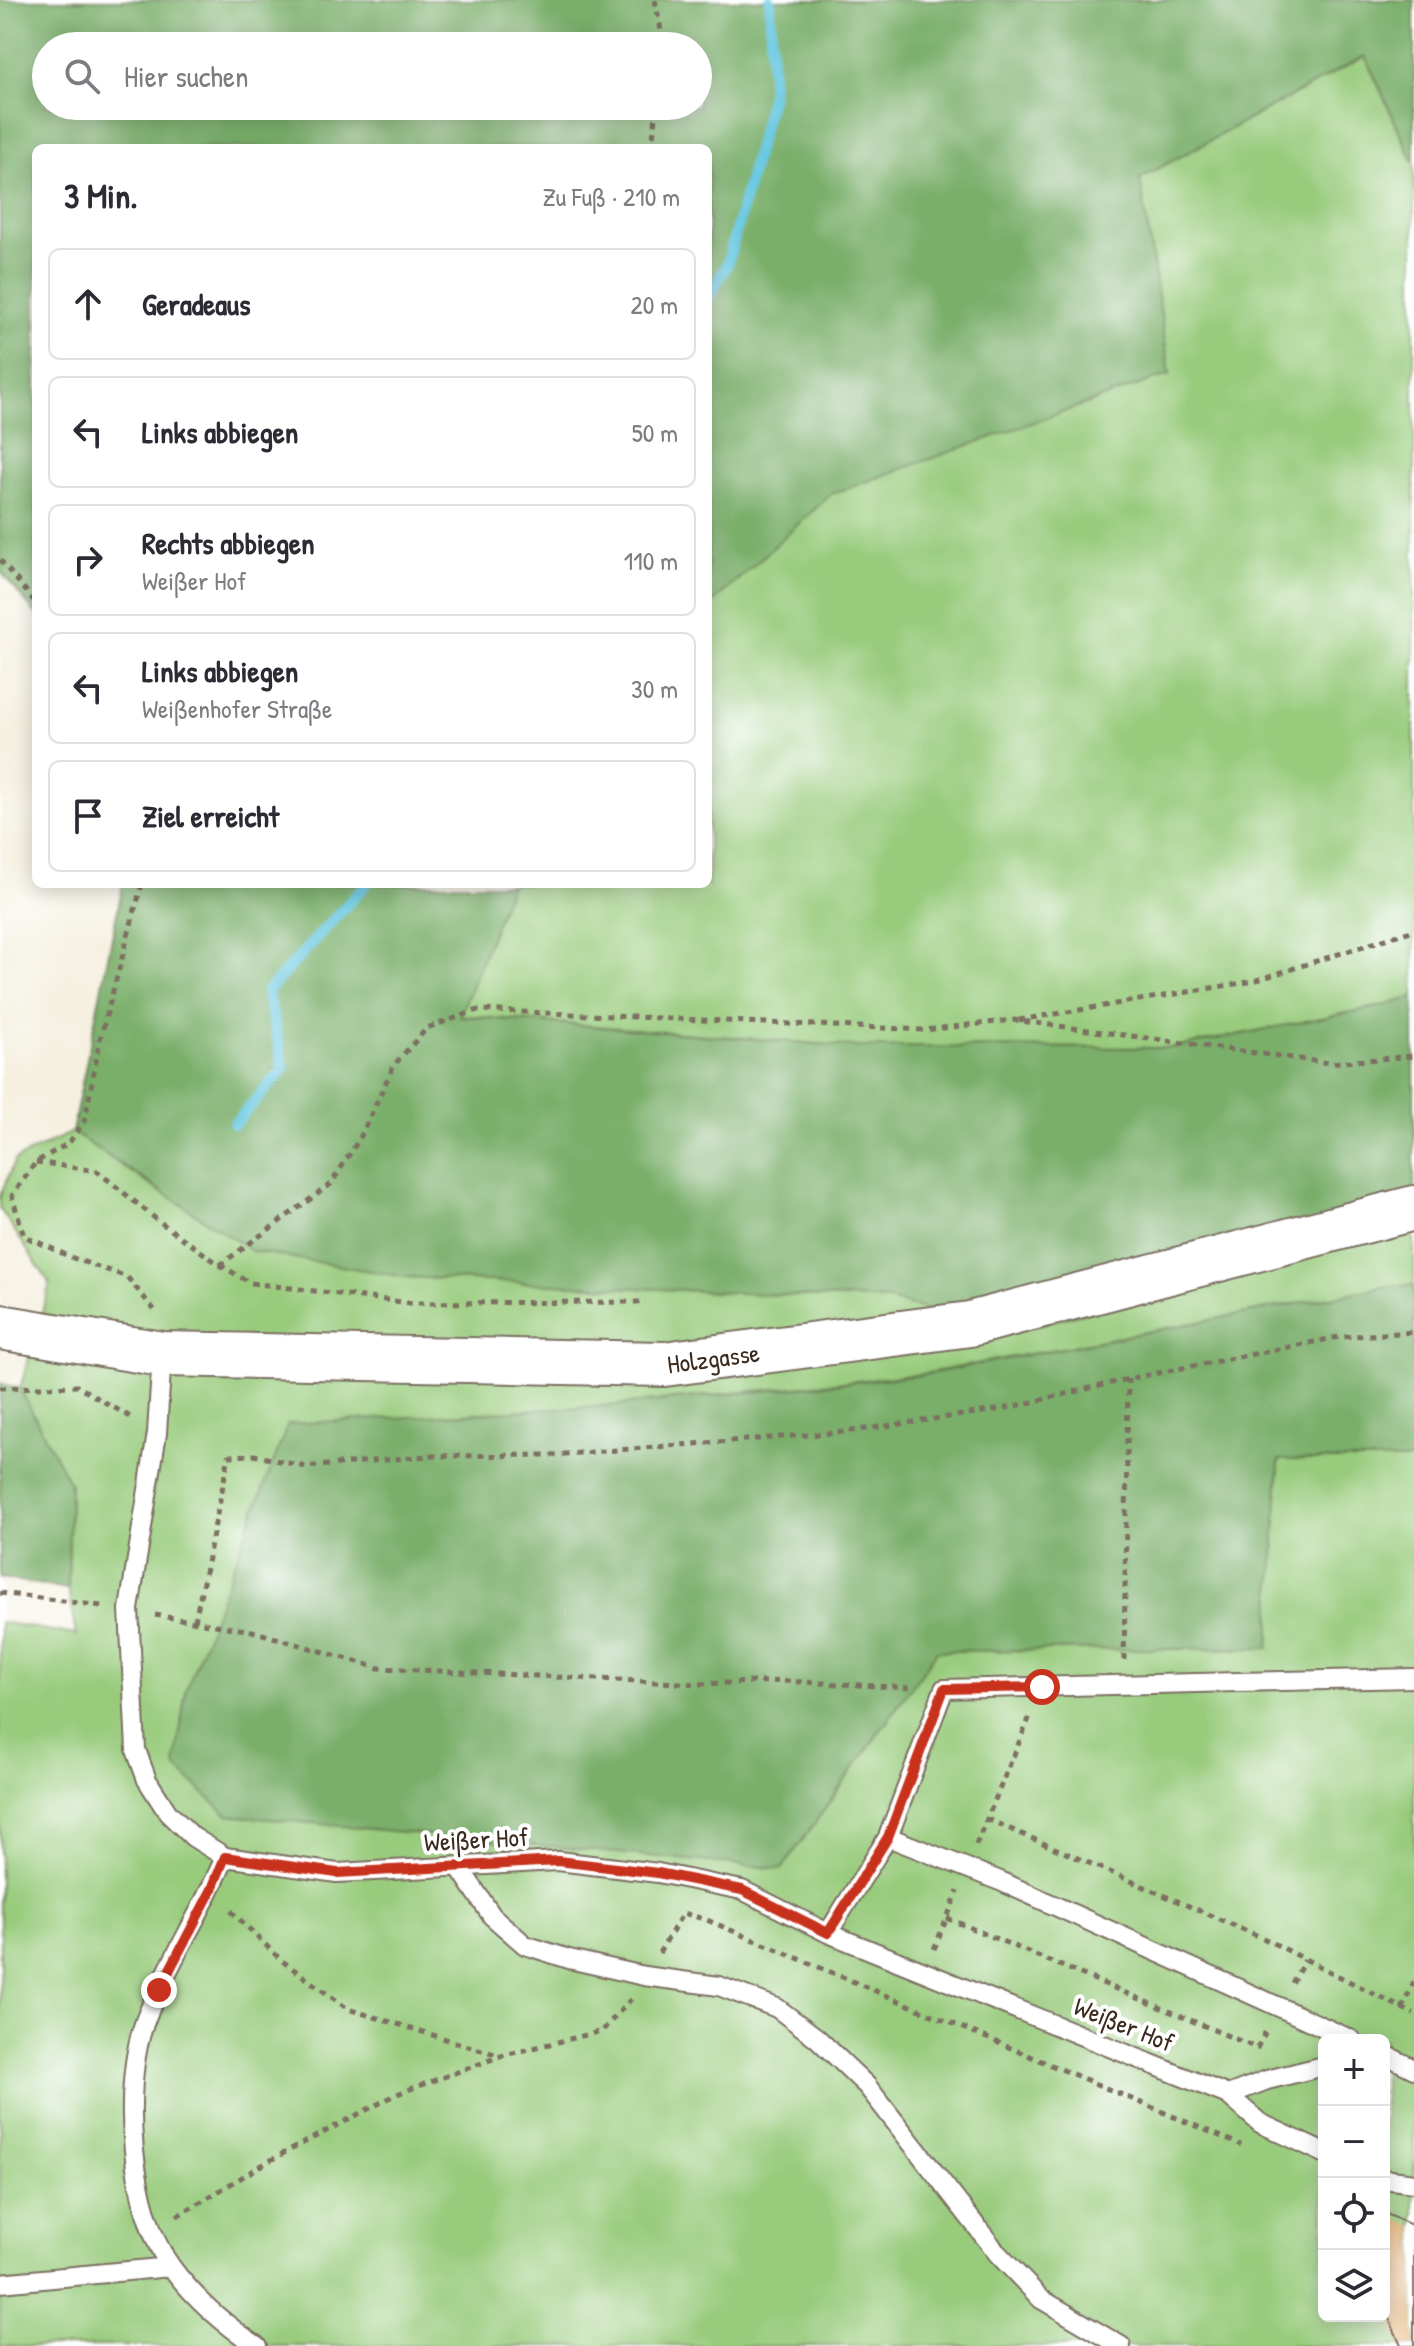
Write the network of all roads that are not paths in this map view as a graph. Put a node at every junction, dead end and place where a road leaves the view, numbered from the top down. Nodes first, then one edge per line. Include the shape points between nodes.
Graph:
1 (1414, 1208) edge
2 (0, 1327) edge
3 (162, 1354) junction
4 (1414, 1678) edge
5 (888, 1837) junction
6 (225, 1857) junction
7 (459, 1867) junction
8 (828, 1933) junction
9 (1339, 2034) edge
10 (1390, 2057) edge
11 (1318, 2067) edge
12 (1414, 2069) edge
13 (1228, 2095) junction
14 (1318, 2150) edge
15 (1390, 2180) edge
16 (1414, 2183) edge
17 (170, 2267) junction
18 (0, 2283) edge
19 (257, 2346) edge
20 (1121, 2346) edge

1 - 3 street, Holzgasse via 970,1324 664,1364
2 - 3 street, Holzgasse
3 - 6 lane, Weißer Hof via 157,1433 129,1609 136,1750 168,1813
4 - 5 lane via 944,1689
5 - 8 lane
5 - 9 lane via 1000,1881
6 - 7 lane, Weißer Hof via 337,1873
6 - 17 lane via 144,2024 136,2070 133,2151 153,2231
7 - 8 lane, Weißer Hof via 558,1861 658,1873 742,1890
7 - 20 lane via 492,1916 525,1945 644,1976 719,1986 777,2008 867,2086 998,2254 1041,2299
8 - 13 lane, Weißer Hof
10 - 12 lane
11 - 13 lane
13 - 14 lane, Weißer Hof via 1260,2123
15 - 16 lane
17 - 18 lane
17 - 19 lane via 229,2328

